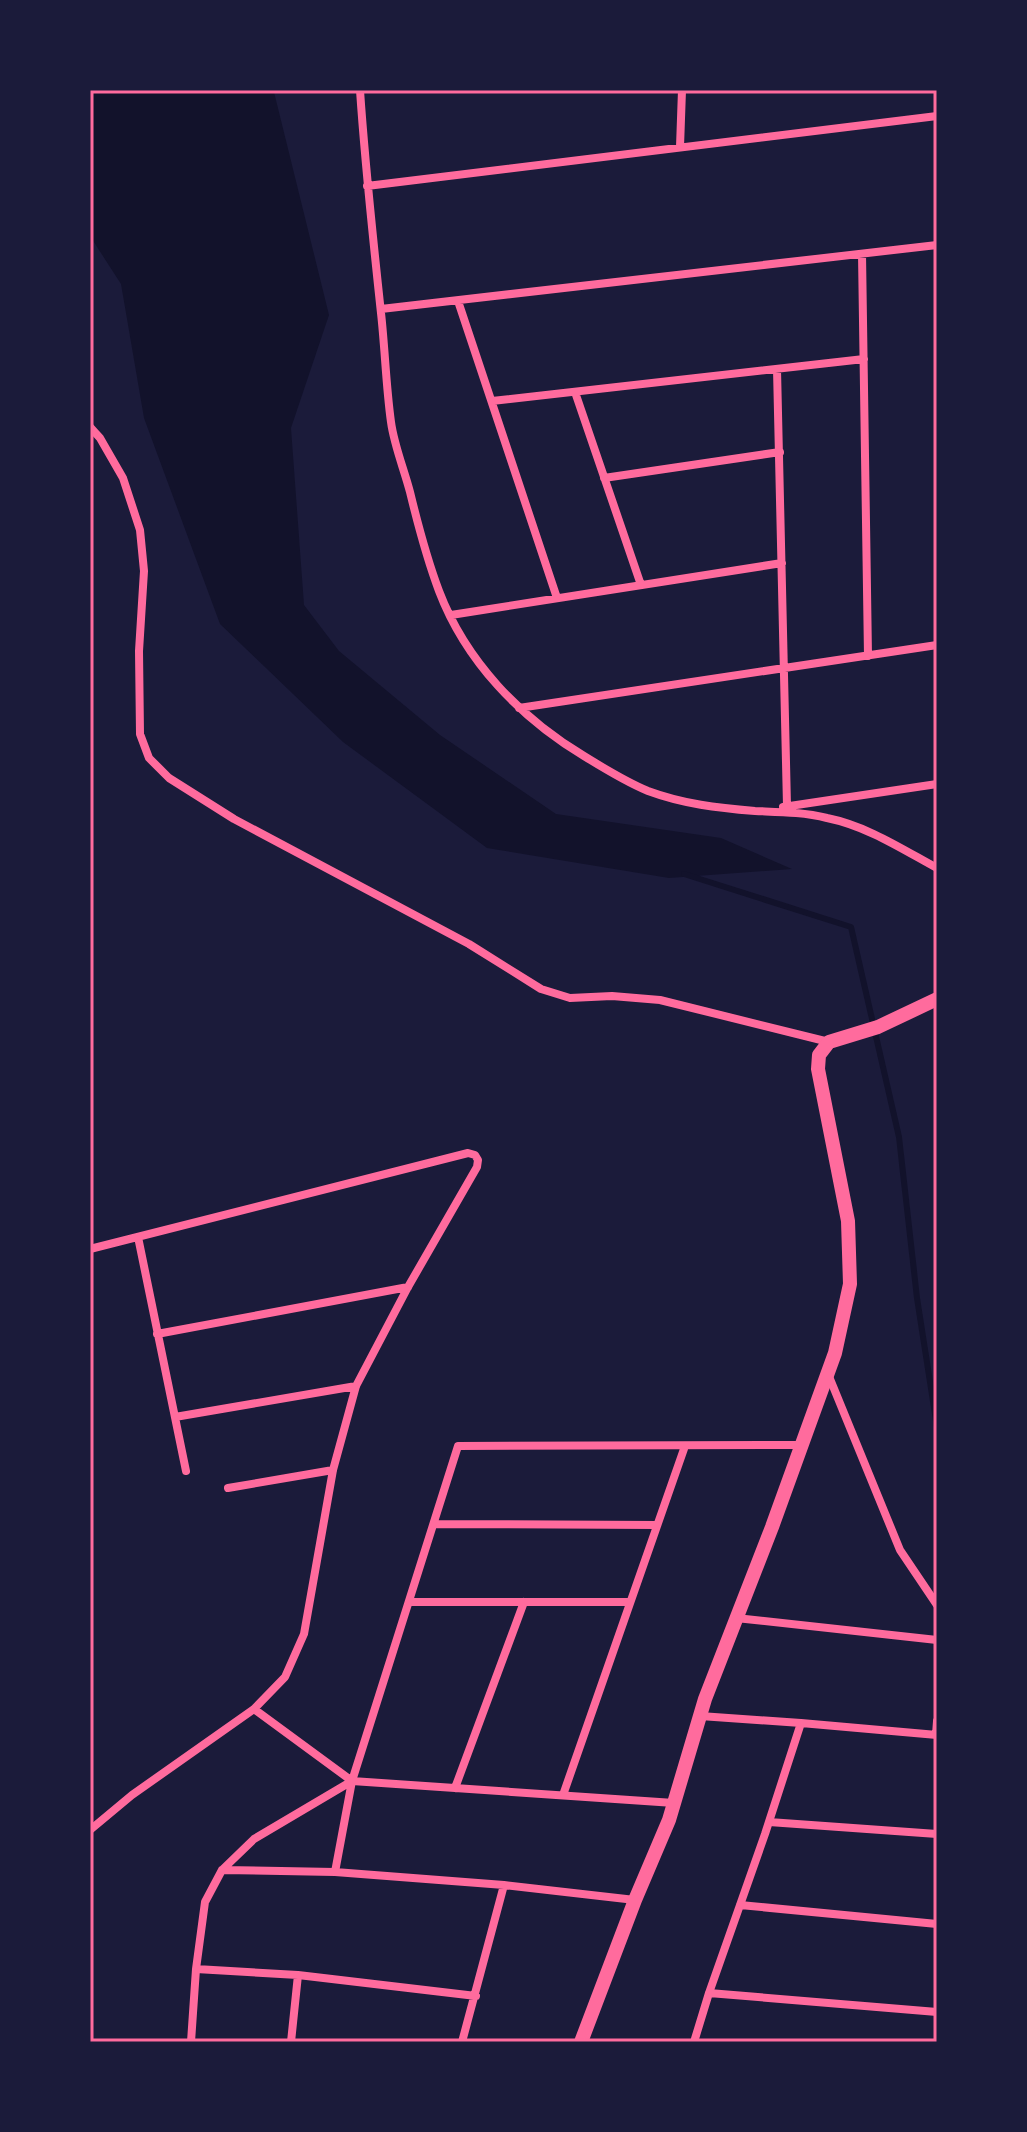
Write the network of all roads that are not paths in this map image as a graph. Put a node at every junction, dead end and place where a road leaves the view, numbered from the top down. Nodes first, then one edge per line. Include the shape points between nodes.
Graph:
1 (360, 90) edge
2 (682, 90) edge
3 (937, 116) edge
4 (680, 147) junction
5 (367, 186) junction
6 (937, 245) edge
7 (862, 254) junction
8 (458, 301) junction
9 (381, 309) junction
10 (864, 359) junction
11 (777, 369) junction
12 (575, 392) junction
13 (492, 401) junction
14 (90, 427) edge
15 (780, 452) junction
16 (604, 478) junction
17 (782, 563) junction
18 (641, 585) junction
19 (557, 598) junction
20 (451, 615) junction
21 (937, 645) edge
22 (868, 656) junction
23 (785, 668) junction
24 (519, 708) junction
25 (937, 784) edge
26 (787, 806) junction
27 (756, 811) junction
28 (937, 868) edge
29 (937, 999) edge
30 (829, 1042) junction
31 (138, 1237) junction
32 (90, 1249) edge
33 (408, 1287) junction
34 (157, 1334) junction
35 (828, 1373) junction
36 (356, 1386) junction
37 (175, 1417) junction
38 (802, 1445) junction
39 (685, 1446) junction
40 (333, 1470) junction
41 (186, 1471) dead end
42 (228, 1488) dead end
43 (434, 1524) junction
44 (657, 1525) junction
45 (410, 1602) junction
46 (524, 1602) junction
47 (630, 1602) junction
48 (937, 1605) edge
49 (736, 1618) junction
50 (937, 1640) edge
51 (254, 1709) junction
52 (700, 1716) junction
53 (937, 1721) edge
54 (801, 1723) junction
55 (936, 1735) edge
56 (352, 1781) junction
57 (455, 1788) junction
58 (563, 1795) junction
59 (674, 1803) junction
60 (769, 1822) junction
61 (90, 1830) edge
62 (937, 1834) edge
63 (222, 1870) junction
64 (335, 1872) junction
65 (504, 1885) junction
66 (635, 1900) junction
67 (740, 1905) junction
68 (937, 1924) edge
69 (196, 1969) junction
70 (298, 1975) junction
71 (709, 1993) junction
72 (476, 1996) junction
73 (937, 2012) edge
74 (191, 2042) edge
75 (291, 2042) edge
76 (462, 2042) edge
77 (581, 2042) edge
78 (694, 2042) edge

1 - 5 street
2 - 4 street
3 - 4 street
4 - 5 street
5 - 9 street
6 - 7 street
7 - 8 street
7 - 10 street
8 - 9 street
8 - 13 street
9 - 20 street via 391,424 422,542
10 - 11 street
10 - 22 street
11 - 12 street
11 - 15 street
12 - 13 street
12 - 16 street
13 - 19 street
14 - 30 street via 123,478 140,530 140,734 149,758 169,778 541,989 570,998 660,1000
15 - 16 street
15 - 17 street
16 - 18 street
17 - 18 street
17 - 23 street
18 - 19 street
19 - 20 street
20 - 24 street via 465,643
21 - 22 street
22 - 23 street
23 - 24 street
23 - 26 street
24 - 27 street via 566,745 645,790 681,802
25 - 26 street
26 - 27 street
27 - 28 street via 794,812 858,826
29 - 30 street via 878,1027
30 - 35 street via 819,1055 818,1069 848,1221 850,1284
31 - 32 street
31 - 33 street via 475,1155 477,1167
31 - 34 street
33 - 34 street
33 - 36 street
34 - 37 street
35 - 38 street
35 - 48 street via 900,1550
36 - 37 street
36 - 40 street
37 - 41 street
38 - 39 street
38 - 49 street
39 - 43 street via 458,1446
39 - 44 street
40 - 42 street
40 - 51 street via 304,1634 285,1677
43 - 44 street
43 - 45 street
44 - 47 street
45 - 46 street
45 - 56 street
46 - 47 street
46 - 57 street
47 - 58 street
49 - 50 street
49 - 52 street
51 - 56 street
51 - 61 street
52 - 54 street
52 - 59 street
53 - 55 street
54 - 55 street
54 - 60 street
56 - 57 street
56 - 63 street via 254,1839
56 - 64 street
57 - 58 street
58 - 59 street
59 - 66 street
60 - 62 street
60 - 67 street
63 - 64 street
63 - 69 street via 205,1902
64 - 65 street
65 - 66 street
65 - 72 street
66 - 77 street
67 - 68 street
67 - 71 street
69 - 70 street
69 - 74 street
70 - 72 street
70 - 75 street
71 - 73 street
71 - 78 street
72 - 76 street

